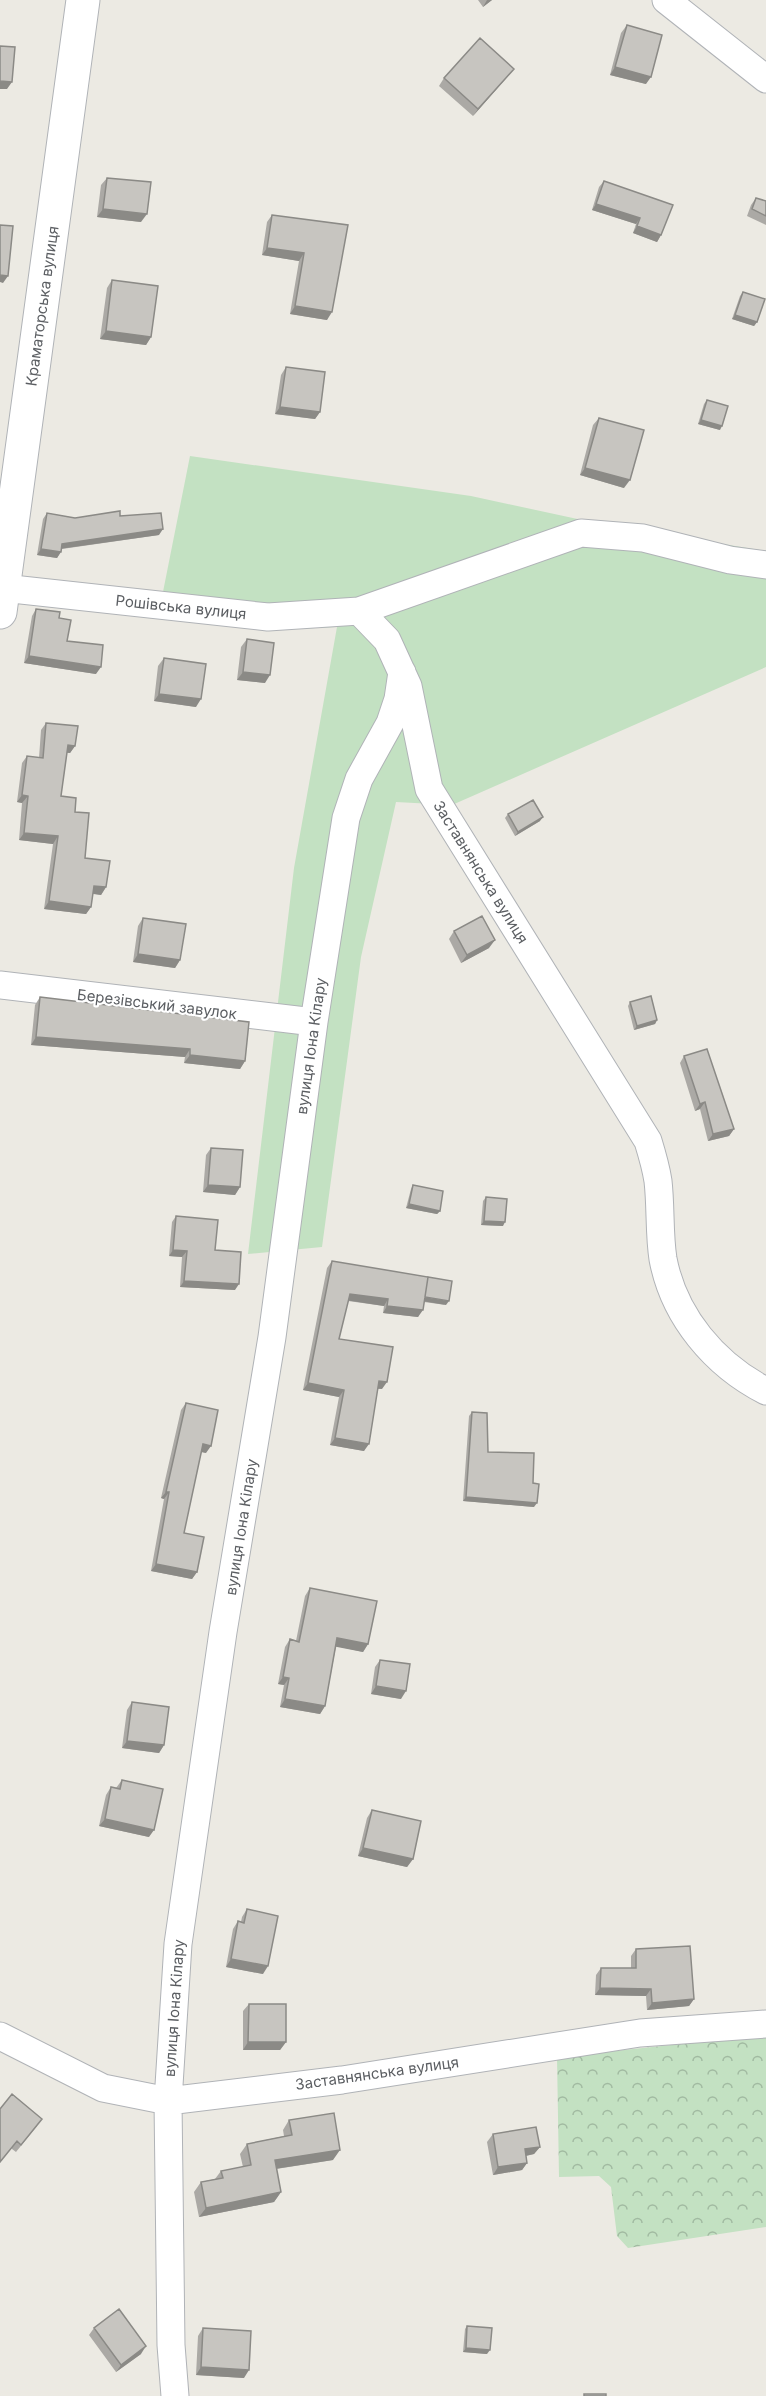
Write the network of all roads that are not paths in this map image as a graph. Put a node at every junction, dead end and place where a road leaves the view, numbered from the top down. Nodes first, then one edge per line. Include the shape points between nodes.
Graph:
1 (83, 0) edge
2 (666, 0) edge
3 (766, 79) edge
4 (11, 460) edge
5 (766, 565) edge
6 (2, 600) edge
7 (359, 611) junction
8 (402, 672) junction
9 (0, 985) edge
10 (314, 1022) junction
11 (766, 1391) edge
12 (766, 2024) edge
13 (0, 2036) edge
14 (168, 2101) junction
15 (175, 2396) edge

1 - 4 street, Краматорська вулиця
2 - 3 street
4 - 6 street, Краматорська вулиця
5 - 7 street via 643,538 581,532
6 - 7 street, Рошівська вулиця via 268,616
7 - 8 street, Заставнянська вулиця via 387,640
8 - 10 street, вулиця Іона Кілару via 390,723 359,779 346,818
8 - 11 street, Заставнянська вулиця via 429,789 648,1141 658,1180 663,1259 678,1307 713,1354
9 - 10 street, Березівський завулок
10 - 14 street, вулиця Іона Кілару via 272,1336 223,1632 178,1944
12 - 14 street, Заставнянська вулиця via 640,2033 342,2080
13 - 14 street, Заставнянська вулиця via 103,2088
14 - 15 street, вулиця Іона Кілару

